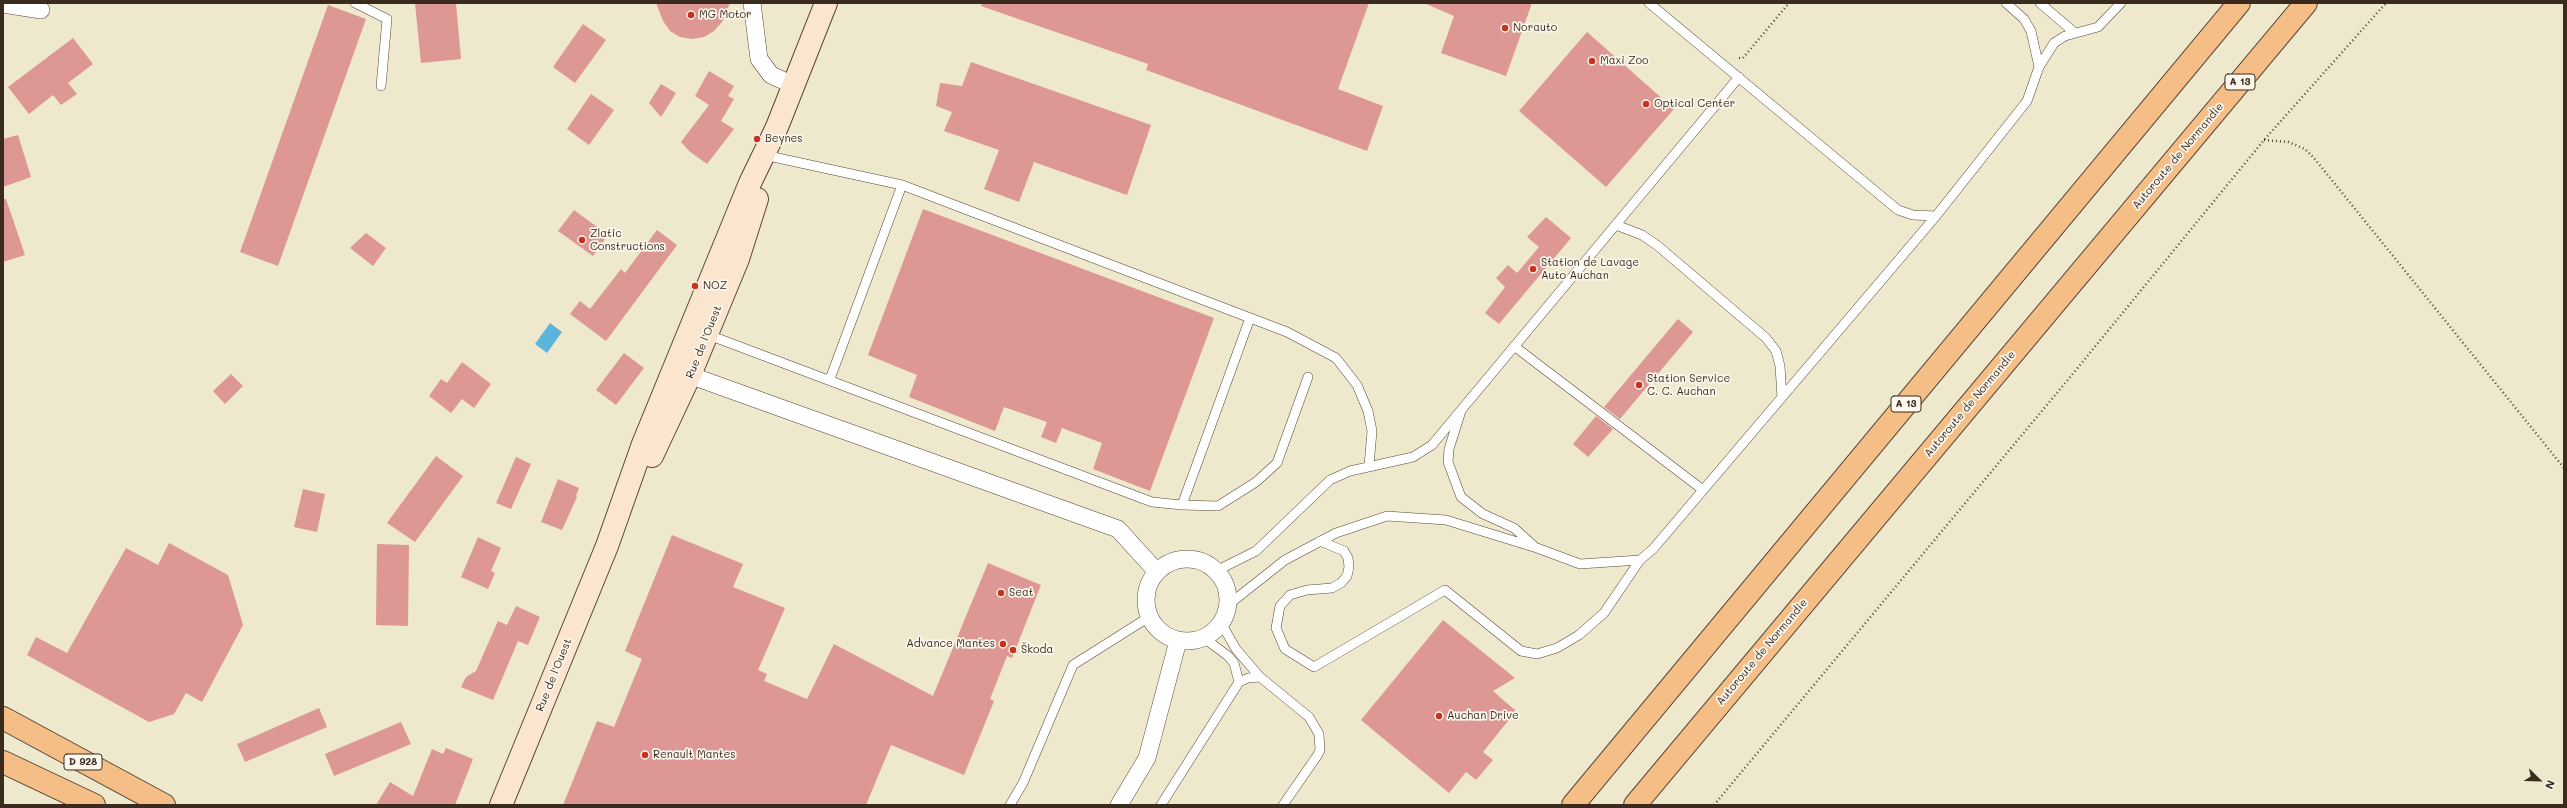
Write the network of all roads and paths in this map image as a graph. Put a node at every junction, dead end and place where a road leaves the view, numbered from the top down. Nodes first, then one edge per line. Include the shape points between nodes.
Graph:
1 (355, 3) edge
2 (752, 3) edge
3 (826, 3) edge
4 (1649, 3) edge
5 (1789, 3) edge
6 (2006, 3) edge
7 (2040, 3) edge
8 (2122, 3) edge
9 (2239, 3) edge
10 (2306, 3) edge
11 (2386, 3) edge
12 (3, 4) edge
13 (40, 10) dead end
14 (2075, 32) junction
15 (1727, 67) junction
16 (2039, 68) junction
17 (1739, 77) junction
18 (794, 85) junction
19 (381, 86) dead end
20 (2264, 140) junction
21 (766, 155) junction
22 (902, 185) junction
23 (1936, 216) junction
24 (1616, 225) junction
25 (696, 316) junction
26 (1250, 318) junction
27 (707, 335) junction
28 (1514, 346) junction
29 (682, 372) junction
30 (1308, 377) dead end
31 (830, 379) junction
32 (1782, 397) junction
33 (1463, 406) junction
34 (1369, 466) junction
35 (2564, 468) edge
36 (1703, 490) junction
37 (1182, 505) junction
38 (1320, 542) junction
39 (1537, 548) junction
40 (1640, 560) junction
41 (1216, 571) junction
42 (1157, 572) junction
43 (1228, 605) junction
44 (1149, 617) junction
45 (1221, 623) junction
46 (1204, 638) junction
47 (1178, 641) junction
48 (1260, 677) junction
49 (1239, 682) junction
50 (3, 718) edge
51 (3, 762) edge
52 (94, 805) edge
53 (164, 805) edge
54 (501, 805) edge
55 (1010, 805) edge
56 (1119, 805) edge
57 (1161, 805) edge
58 (1283, 805) edge
59 (1573, 805) edge
60 (1635, 805) edge
61 (1714, 805) edge

1 - 19 lane via 387,18
2 - 18 street via 759,59 771,75
3 - 18 main road, Rue de l'Ouest
4 - 15 lane
5 - 15 path via 1743,58 1736,57
6 - 16 lane via 2024,20 2031,31
7 - 14 lane
8 - 14 lane via 2098,27
9 - 59 main road, A 13
10 - 60 main road, Autoroute de Normandie / A 13
11 - 20 path
12 - 13 street
14 - 16 lane via 2054,43
15 - 17 lane
16 - 23 lane via 2027,101
17 - 23 lane via 1898,210 1913,215
17 - 24 lane
18 - 21 main road, Rue de l'Ouest
20 - 35 path via 2288,142 2305,149 2314,158
20 - 61 path
21 - 22 lane
21 - 25 main road, Rue de l'Ouest
21 - 27 main road, Rue de l'Ouest via 744,242
22 - 26 lane
22 - 31 lane
23 - 32 lane
24 - 28 lane
24 - 32 lane via 1642,235 1658,246 1766,338 1776,351 1780,366
25 - 27 lane
25 - 29 main road, Rue de l'Ouest
26 - 34 lane via 1286,332 1336,358 1358,385 1372,431
26 - 37 lane
27 - 29 main road, Rue de l'Ouest
27 - 31 lane
28 - 33 lane
28 - 36 lane
29 - 42 street via 1118,529
29 - 54 main road, Rue de l'Ouest
30 - 37 lane via 1277,463 1256,482 1218,506
31 - 37 lane via 1152,502
32 - 36 lane
33 - 34 lane via 1432,445 1412,457
33 - 39 lane via 1449,449 1448,462 1461,497 1482,514 1514,528
34 - 41 lane via 1330,480 1256,550
36 - 40 lane via 1653,549
38 - 39 lane via 1336,533 1387,516 1446,520
38 - 40 lane via 1344,551 1348,558 1347,576 1332,588 1307,590 1290,595 1280,606 1276,628 1285,649 1314,666 1445,590 1521,652 1537,654 1557,648 1579,635 1604,613
38 - 43 lane via 1285,560
39 - 40 lane via 1580,564
41 - 42 street via 1205,563 1186,560 1167,564
41 - 43 street via 1228,593
42 - 44 street via 1148,585 1146,601
43 - 45 street
44 - 47 street via 1156,628
44 - 55 lane via 1073,665 1023,783
45 - 46 street
45 - 48 lane via 1236,649
46 - 47 street via 1191,642
46 - 49 lane via 1234,663
47 - 56 street via 1147,758
48 - 49 lane
48 - 58 lane via 1309,717 1319,734 1320,750 1317,756
49 - 57 lane
50 - 53 main road, D 928
51 - 52 main road

